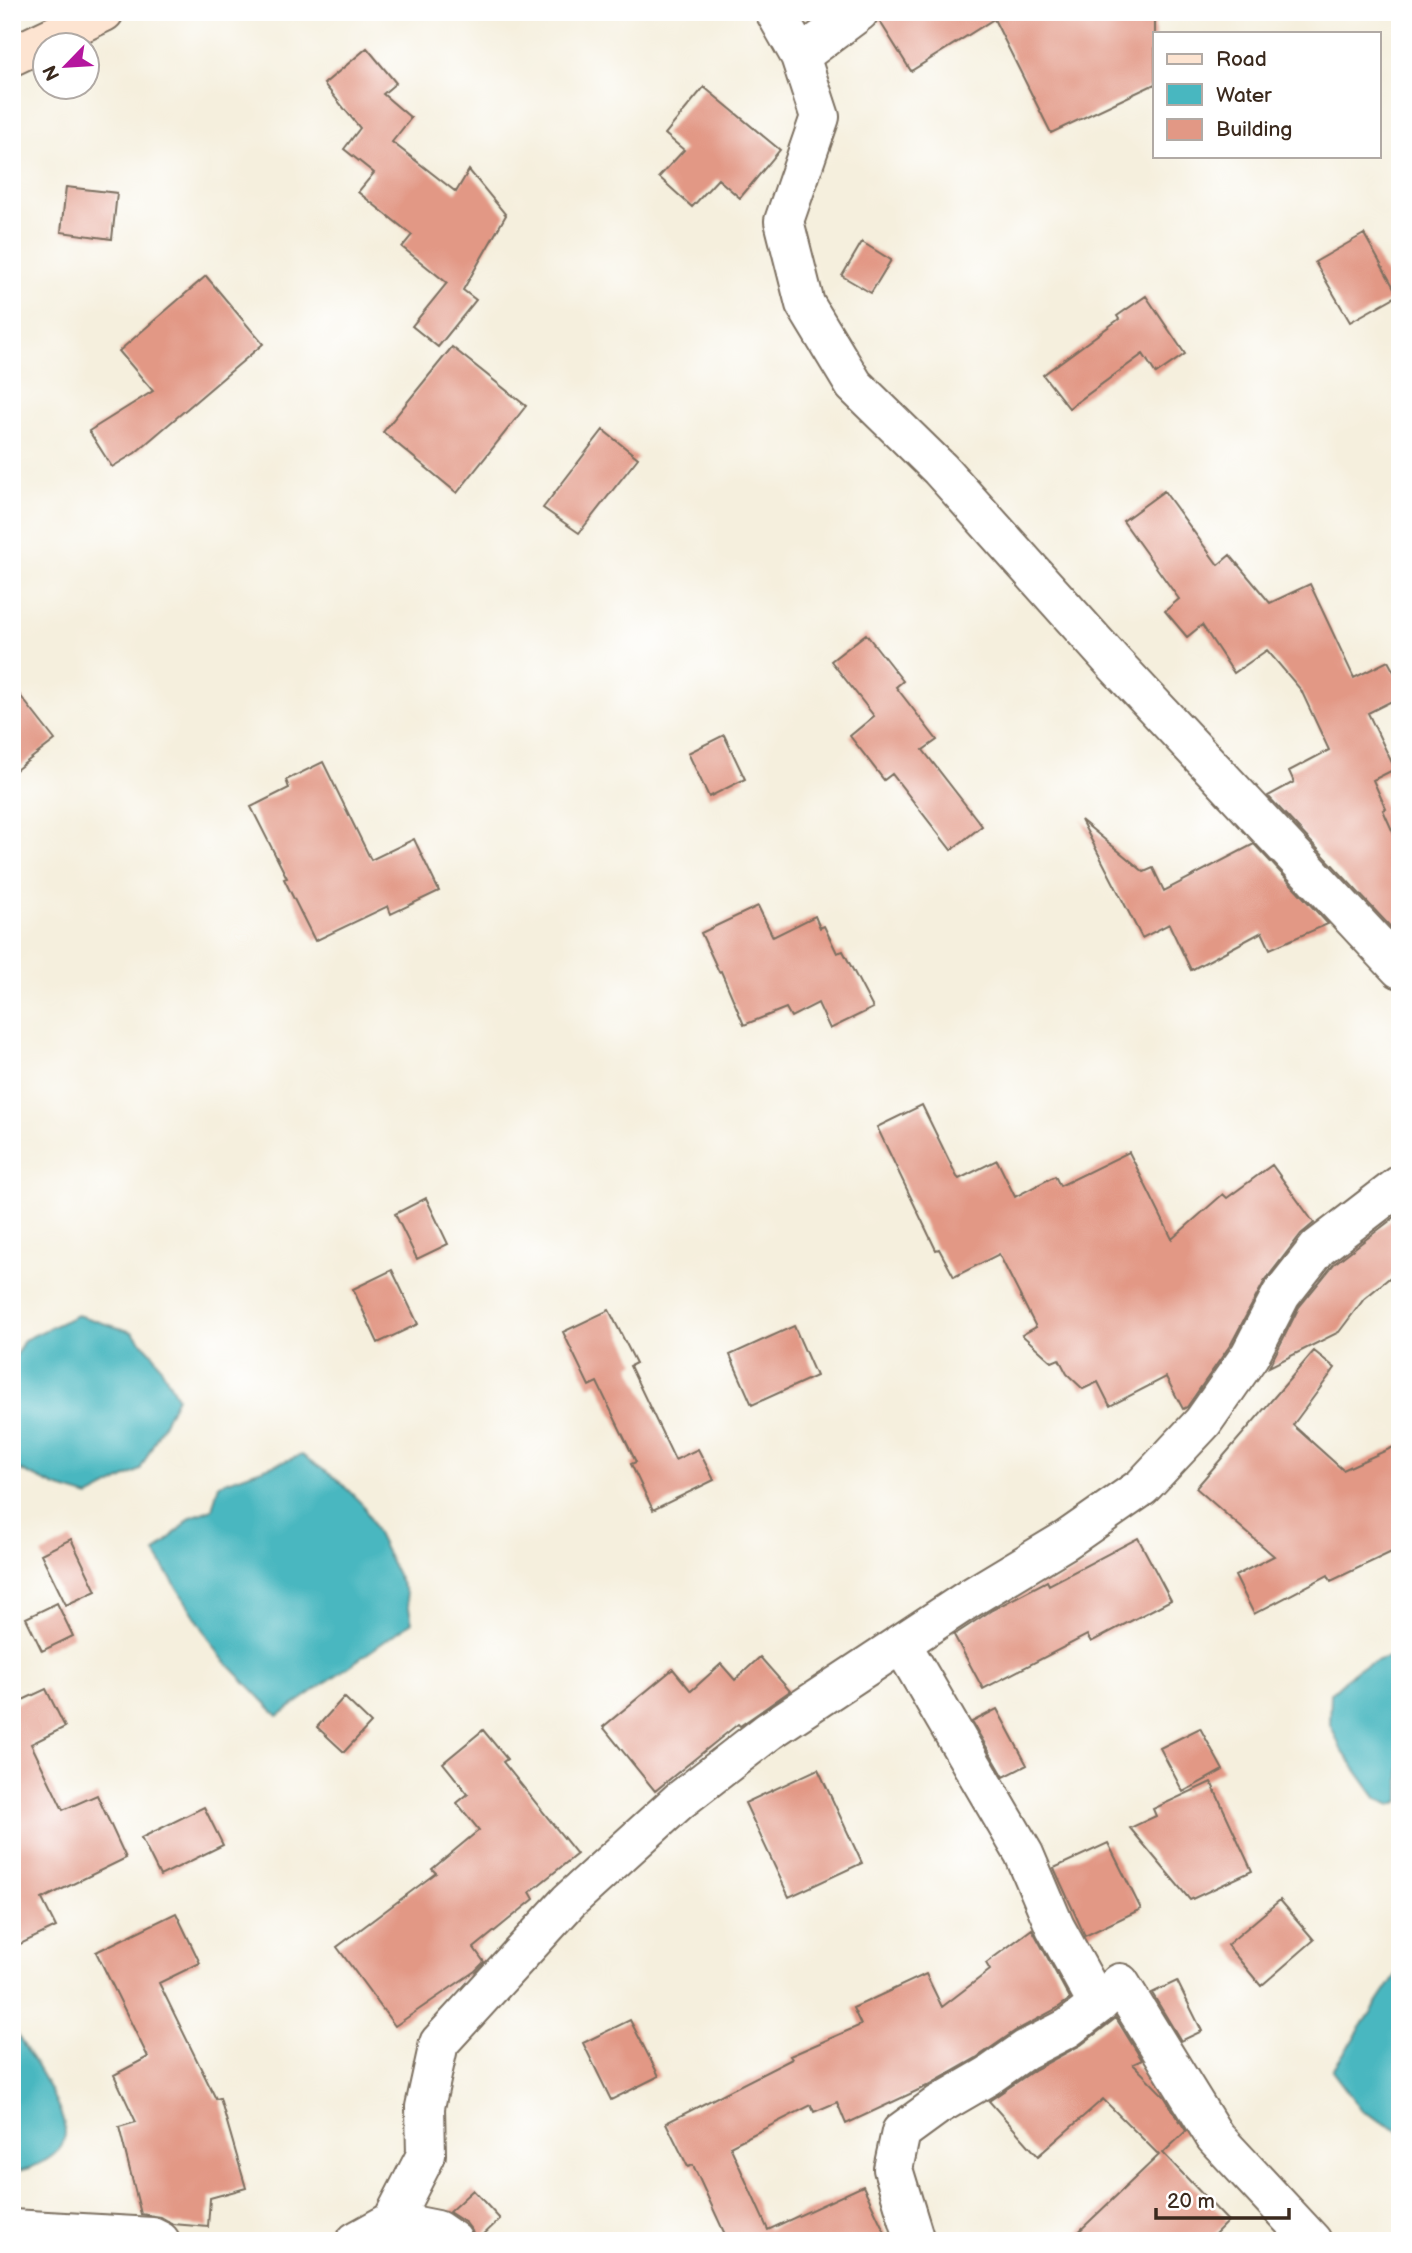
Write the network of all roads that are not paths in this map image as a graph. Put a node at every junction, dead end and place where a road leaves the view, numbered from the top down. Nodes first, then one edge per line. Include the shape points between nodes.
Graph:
1 (104, 12) edge
2 (775, 12) edge
3 (859, 12) edge
4 (800, 56) junction
5 (12, 57) edge
6 (1400, 969) edge
7 (1400, 1185) edge
8 (901, 1643) junction
9 (1098, 2005) junction
10 (392, 2221) junction
11 (12, 2229) edge
12 (160, 2241) edge
13 (356, 2241) edge
14 (453, 2241) edge
15 (915, 2241) edge
16 (1312, 2241) edge

1 - 5 street
2 - 4 street
3 - 4 street
4 - 6 street via 820,117 784,221 805,304 854,385 940,469
7 - 8 street via 1318,1248 1281,1295 1250,1355 1203,1422 1142,1487
8 - 9 street via 1024,1854 1055,1927
8 - 10 street via 769,1731 679,1801 569,1901 439,2043 425,2107 426,2155
9 - 15 street via 901,2132 893,2169
9 - 16 street via 1120,1983 1215,2137
10 - 13 street
10 - 14 street via 437,2230
11 - 12 street

